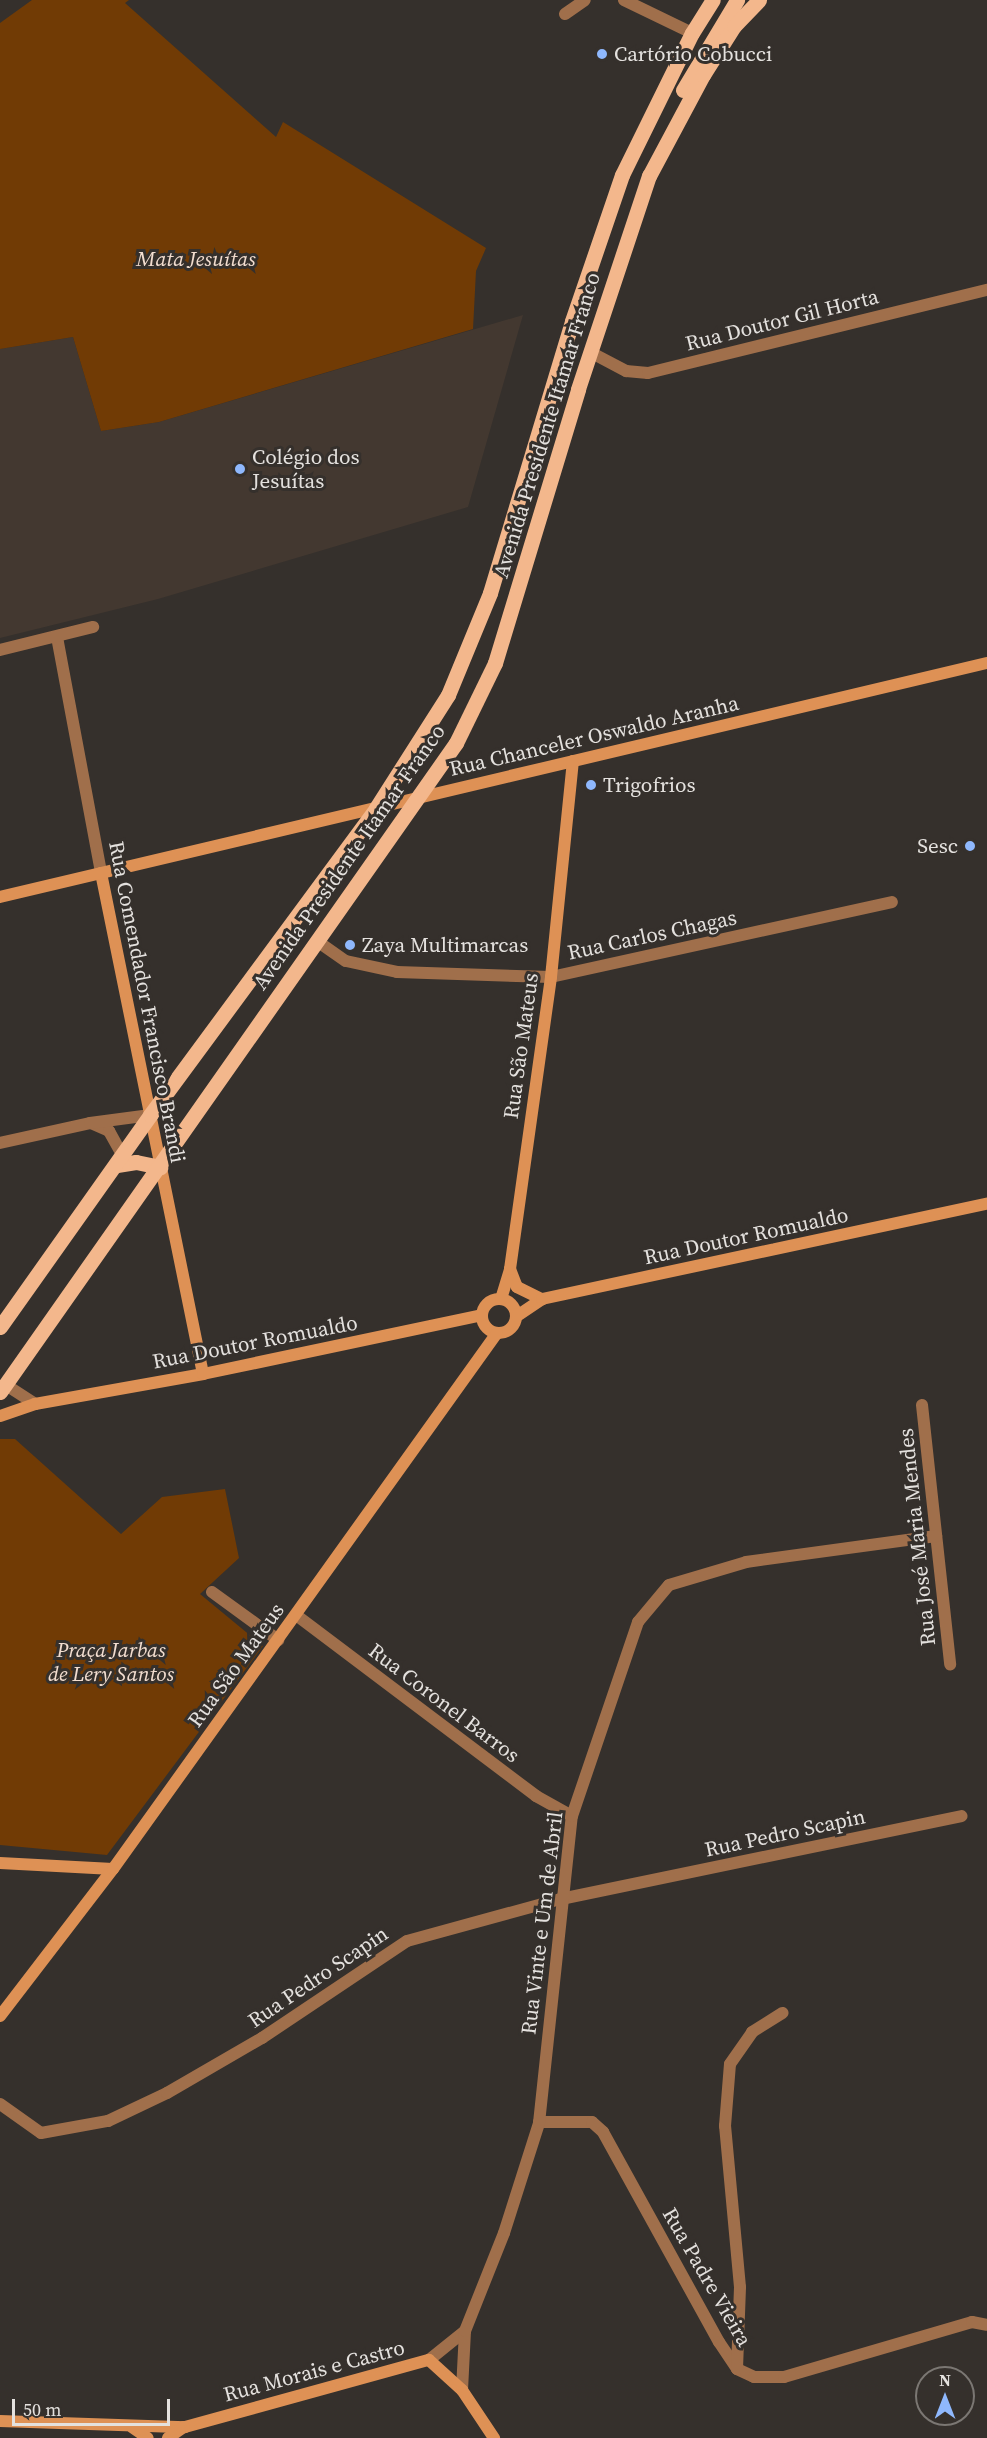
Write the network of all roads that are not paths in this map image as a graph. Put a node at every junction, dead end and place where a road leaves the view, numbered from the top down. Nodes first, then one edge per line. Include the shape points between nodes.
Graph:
1 (585, 0) edge
2 (624, 0) edge
3 (713, 0) edge
4 (737, 0) edge
5 (759, 0) edge
6 (565, 14) dead end
7 (692, 33) junction
8 (676, 122) junction
9 (987, 290) edge
10 (590, 352) junction
11 (93, 627) dead end
12 (57, 637) junction
13 (0, 650) edge
14 (987, 663) edge
15 (573, 761) junction
16 (418, 798) junction
17 (376, 808) junction
18 (101, 873) junction
19 (0, 897) edge
20 (892, 902) dead end
21 (317, 941) junction
22 (551, 977) junction
23 (150, 1115) junction
24 (90, 1123) junction
25 (0, 1143) edge
26 (120, 1160) junction
27 (160, 1167) junction
28 (987, 1204) edge
29 (510, 1269) junction
30 (501, 1299) junction
31 (542, 1299) junction
32 (482, 1315) junction
33 (517, 1316) junction
34 (0, 1327) edge
35 (497, 1333) junction
36 (203, 1374) junction
37 (3, 1388) edge
38 (34, 1404) junction
39 (922, 1405) dead end
40 (0, 1416) edge
41 (936, 1536) junction
42 (213, 1592) dead end
43 (296, 1616) junction
44 (278, 1640) junction
45 (950, 1664) dead end
46 (572, 1816) junction
47 (962, 1816) dead end
48 (0, 1863) edge
49 (113, 1869) junction
50 (561, 1899) junction
51 (782, 2013) dead end
52 (0, 2016) edge
53 (0, 2104) edge
54 (539, 2122) junction
55 (987, 2325) edge
56 (465, 2331) junction
57 (429, 2360) junction
58 (737, 2369) junction
59 (462, 2390) junction
60 (0, 2421) edge
61 (132, 2427) junction
62 (185, 2427) junction
63 (148, 2438) edge
64 (168, 2438) edge
65 (494, 2438) edge

1 - 6 street
2 - 7 street
3 - 7 main road, Avenida Presidente Itamar Franco
4 - 8 main road via 680,96
5 - 8 main road, Avenida Presidente Itamar Franco via 734,26
7 - 17 main road, Avenida Presidente Itamar Franco via 622,175 472,639 448,695
8 - 10 main road, Avenida Presidente Itamar Franco via 649,176
9 - 10 street, Rua Doutor Gil Horta via 648,373 626,371
10 - 16 main road, Avenida Presidente Itamar Franco via 495,663 456,743
11 - 12 street
12 - 13 street
12 - 18 street, Rua Comendador Francisco Brandi
14 - 15 main road, Rua Chanceler Oswaldo Aranha
15 - 16 main road, Rua Chanceler Oswaldo Aranha
15 - 22 main road, Rua São Mateus
16 - 17 main road, Rua Chanceler Oswaldo Aranha
16 - 21 main road, Avenida Presidente Itamar Franco
17 - 18 main road, Rua Chanceler Oswaldo Aranha
17 - 23 main road, Avenida Presidente Itamar Franco
18 - 19 main road, Rua Chanceler Oswaldo Aranha
18 - 23 main road, Rua Comendador Francisco Brandi
20 - 22 street, Rua Carlos Chagas
21 - 22 street, Rua Carlos Chagas via 346,962 397,972
21 - 27 main road, Avenida Presidente Itamar Franco
22 - 29 main road, Rua São Mateus
23 - 24 street
23 - 26 main road, Avenida Presidente Itamar Franco
23 - 27 main road, Rua Comendador Francisco Brandi
24 - 25 street
24 - 26 street via 109,1131
26 - 27 main road
26 - 34 main road, Avenida Presidente Itamar Franco
27 - 36 main road, Rua Comendador Francisco Brandi
27 - 37 main road, Avenida Presidente Itamar Franco
28 - 31 main road, Rua Doutor Romualdo
29 - 30 main road, Rua São Mateus
29 - 31 main road via 518,1287
30 - 32 main road via 487,1304
30 - 33 main road via 510,1302
31 - 33 main road, Rua Doutor Romualdo
32 - 35 main road via 488,1329
32 - 36 main road, Rua Doutor Romualdo
33 - 35 main road via 509,1330
35 - 43 main road, Rua São Mateus
36 - 38 main road, Rua Doutor Romualdo
37 - 38 street
38 - 40 main road, Rua Doutor Romualdo
39 - 41 street, Rua José Maria Mendes
41 - 45 street, Rua José Maria Mendes
41 - 46 street, Rua Vinte e Um de Abril via 746,1562 669,1585 638,1622
42 - 44 street
43 - 44 main road, Rua São Mateus
43 - 46 street, Rua Coronel Barros via 536,1796
44 - 49 main road, Rua São Mateus
46 - 50 street, Rua Vinte e Um de Abril
47 - 50 street, Rua Pedro Scapin
48 - 49 main road
49 - 52 main road, Rua São Mateus
50 - 53 street, Rua Pedro Scapin via 407,1941 262,2038 167,2093 108,2121 41,2133
50 - 54 street, Rua Vinte e Um de Abril
51 - 58 street via 752,2032 730,2064 725,2126 740,2287
54 - 56 street, Rua Vinte e Um de Abril via 504,2233
54 - 58 street, Rua Padre Vieira via 592,2122 603,2132
55 - 58 street, Rua Padre Vieira via 972,2322 784,2377 754,2377
56 - 57 street
56 - 59 street
57 - 59 main road, Rua Morais e Castro
57 - 62 main road, Rua Morais e Castro
59 - 65 main road, Rua Morais e Castro
60 - 61 main road, Rua Morais e Castro
61 - 62 main road, Rua Morais e Castro
61 - 63 main road
62 - 64 main road

